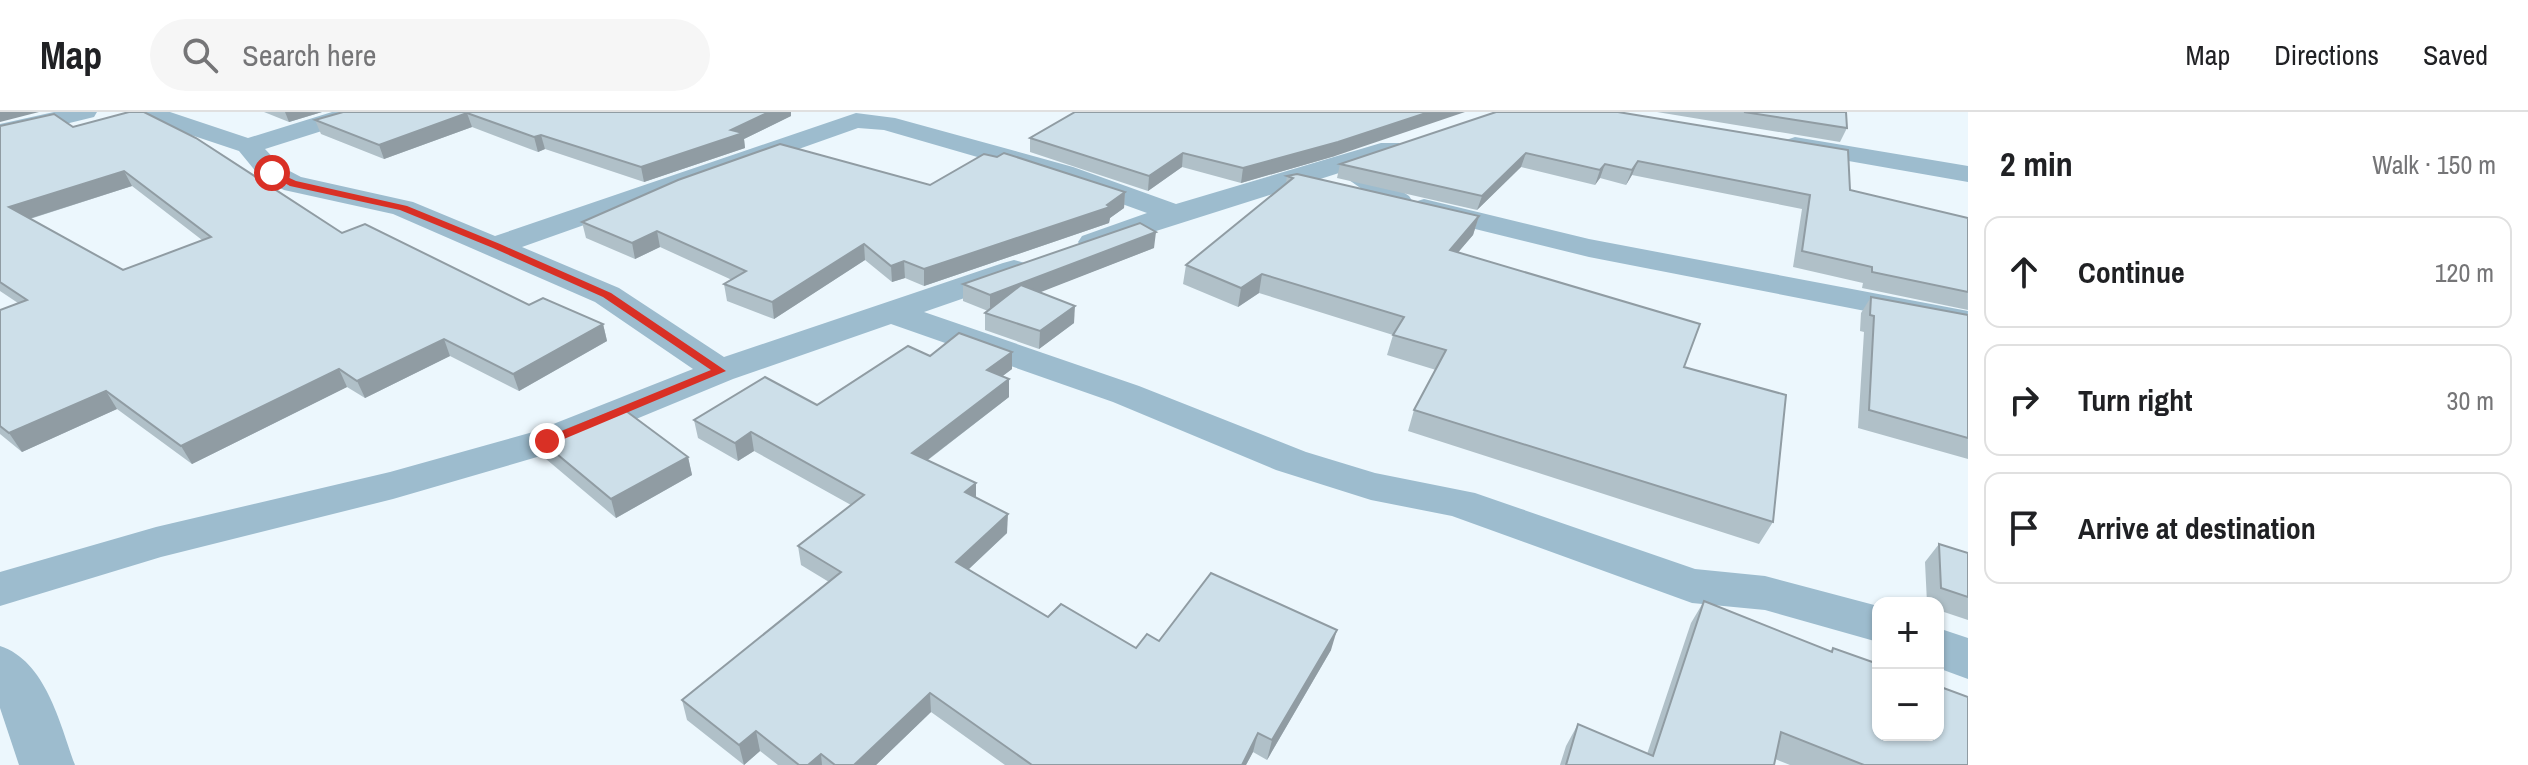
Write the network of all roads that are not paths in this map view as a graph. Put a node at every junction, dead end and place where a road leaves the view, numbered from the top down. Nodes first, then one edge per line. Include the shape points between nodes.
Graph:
1 (85, 112) edge
2 (146, 112) edge
3 (357, 112) edge
4 (0, 132) edge
5 (1428, 136) edge
6 (1777, 142) edge
7 (248, 146) junction
8 (1345, 165) junction
9 (1968, 174) edge
10 (1295, 180) junction
11 (1399, 202) junction
12 (1175, 213) junction
13 (497, 246) junction
14 (894, 313) junction
15 (1968, 321) edge
16 (720, 371) junction
17 (0, 589) edge
18 (1872, 622) edge
19 (1944, 649) edge
20 (1968, 659) edge
21 (0, 666) edge
22 (47, 765) edge

1 - 4 street
2 - 7 street
3 - 7 street
5 - 8 street
6 - 9 street
7 - 13 street via 272,173 294,184 403,208
8 - 10 street
8 - 11 street
10 - 11 street
10 - 12 street
11 - 15 street via 1589,248
12 - 13 street via 1063,173 886,123 856,120
12 - 14 street
13 - 16 street via 607,295
14 - 16 street
14 - 18 street via 1126,394 1331,474 1460,503 1692,586 1765,593
16 - 17 street via 547,441
19 - 20 street
21 - 22 street via 28,707

